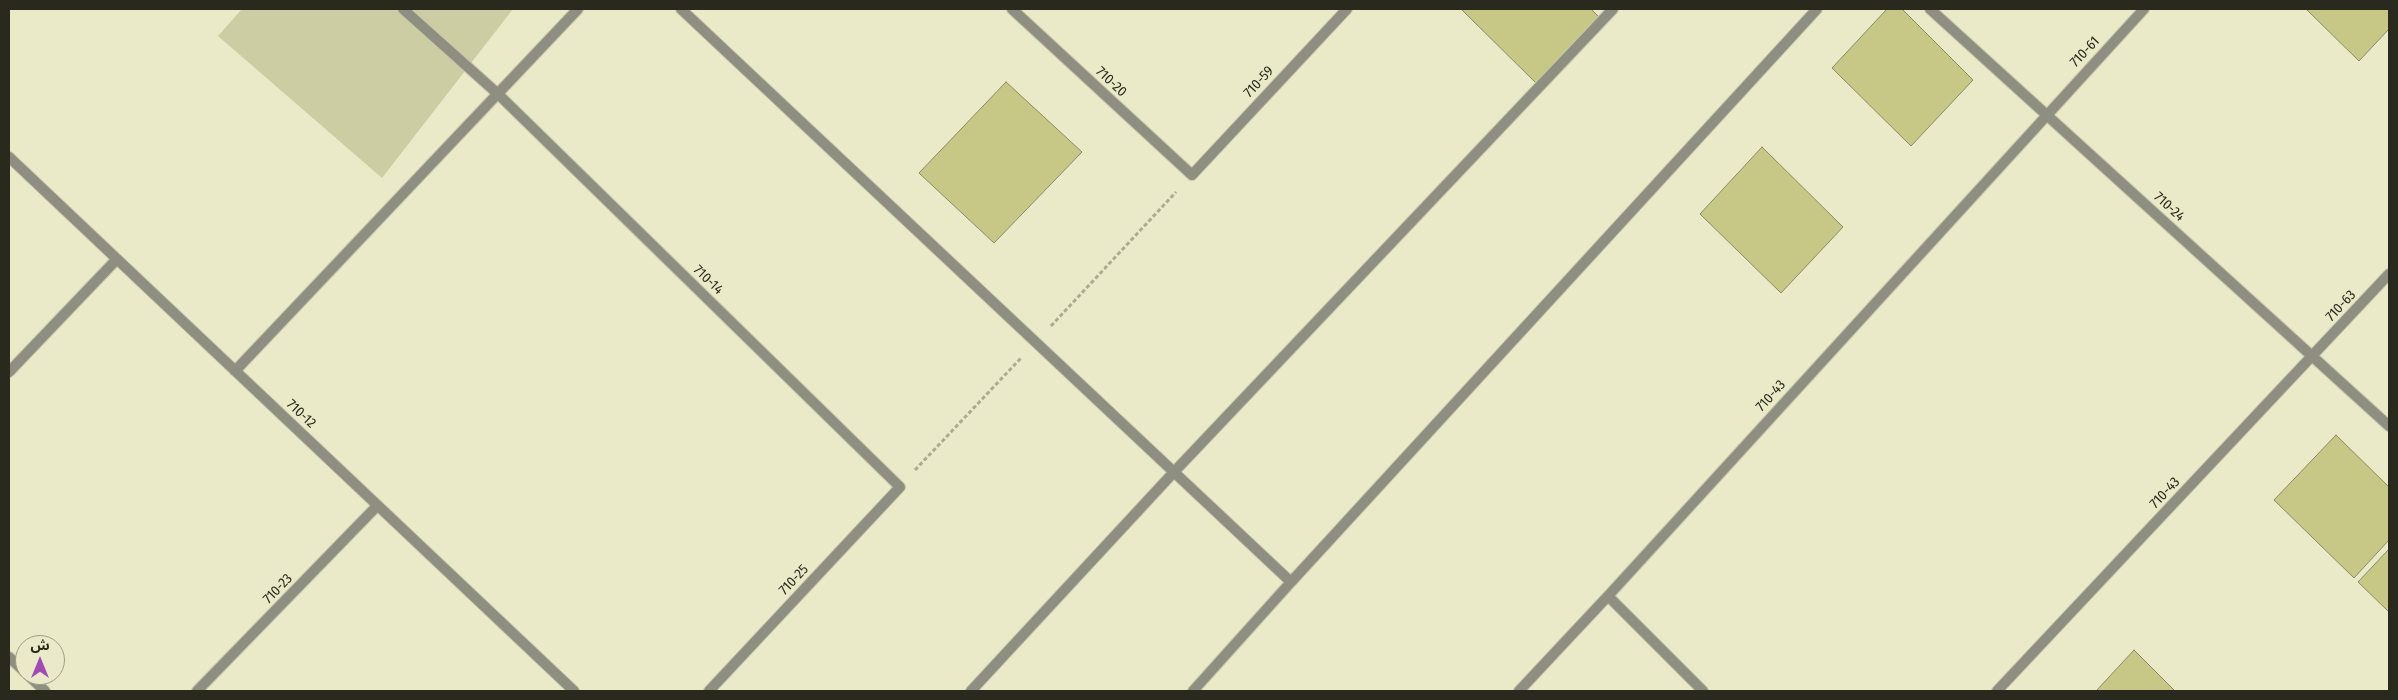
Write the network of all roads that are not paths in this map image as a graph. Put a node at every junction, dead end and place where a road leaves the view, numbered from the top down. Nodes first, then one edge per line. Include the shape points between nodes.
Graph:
1 (403, 9) edge
2 (578, 9) edge
3 (681, 9) edge
4 (1012, 9) edge
5 (1347, 9) edge
6 (1613, 9) edge
7 (1817, 9) edge
8 (1930, 9) edge
9 (2144, 9) edge
10 (498, 94) junction
11 (2046, 114) junction
12 (9, 157) edge
13 (1192, 174) joint
14 (117, 259) junction
15 (2389, 274) edge
16 (2312, 357) junction
17 (235, 371) junction
18 (9, 372) edge
19 (2389, 426) edge
20 (1174, 472) junction
21 (900, 487) joint
22 (377, 506) junction
23 (1291, 582) junction
24 (1608, 596) junction
25 (198, 691) edge
26 (574, 691) edge
27 (709, 691) edge
28 (971, 691) edge
29 (1193, 691) edge
30 (1519, 691) edge
31 (1703, 691) edge
32 (1997, 691) edge

1 - 10 street, 710-14
2 - 10 street
3 - 20 street
4 - 13 street, 710-20
5 - 13 street, 710-59
6 - 20 street
7 - 23 street
8 - 11 street, 710-24
9 - 11 street, 710-61
10 - 17 street
10 - 21 street, 710-14
11 - 16 street, 710-24
11 - 24 street, 710-43
12 - 14 street, 710-12
14 - 17 street, 710-12
14 - 18 street
15 - 16 street, 710-63
16 - 19 street, 710-24
16 - 32 street, 710-43
17 - 22 street, 710-12
20 - 23 street
20 - 28 street
21 - 27 street, 710-25
22 - 25 street, 710-23
22 - 26 street, 710-12
23 - 29 street
24 - 30 street, 710-43
24 - 31 street

